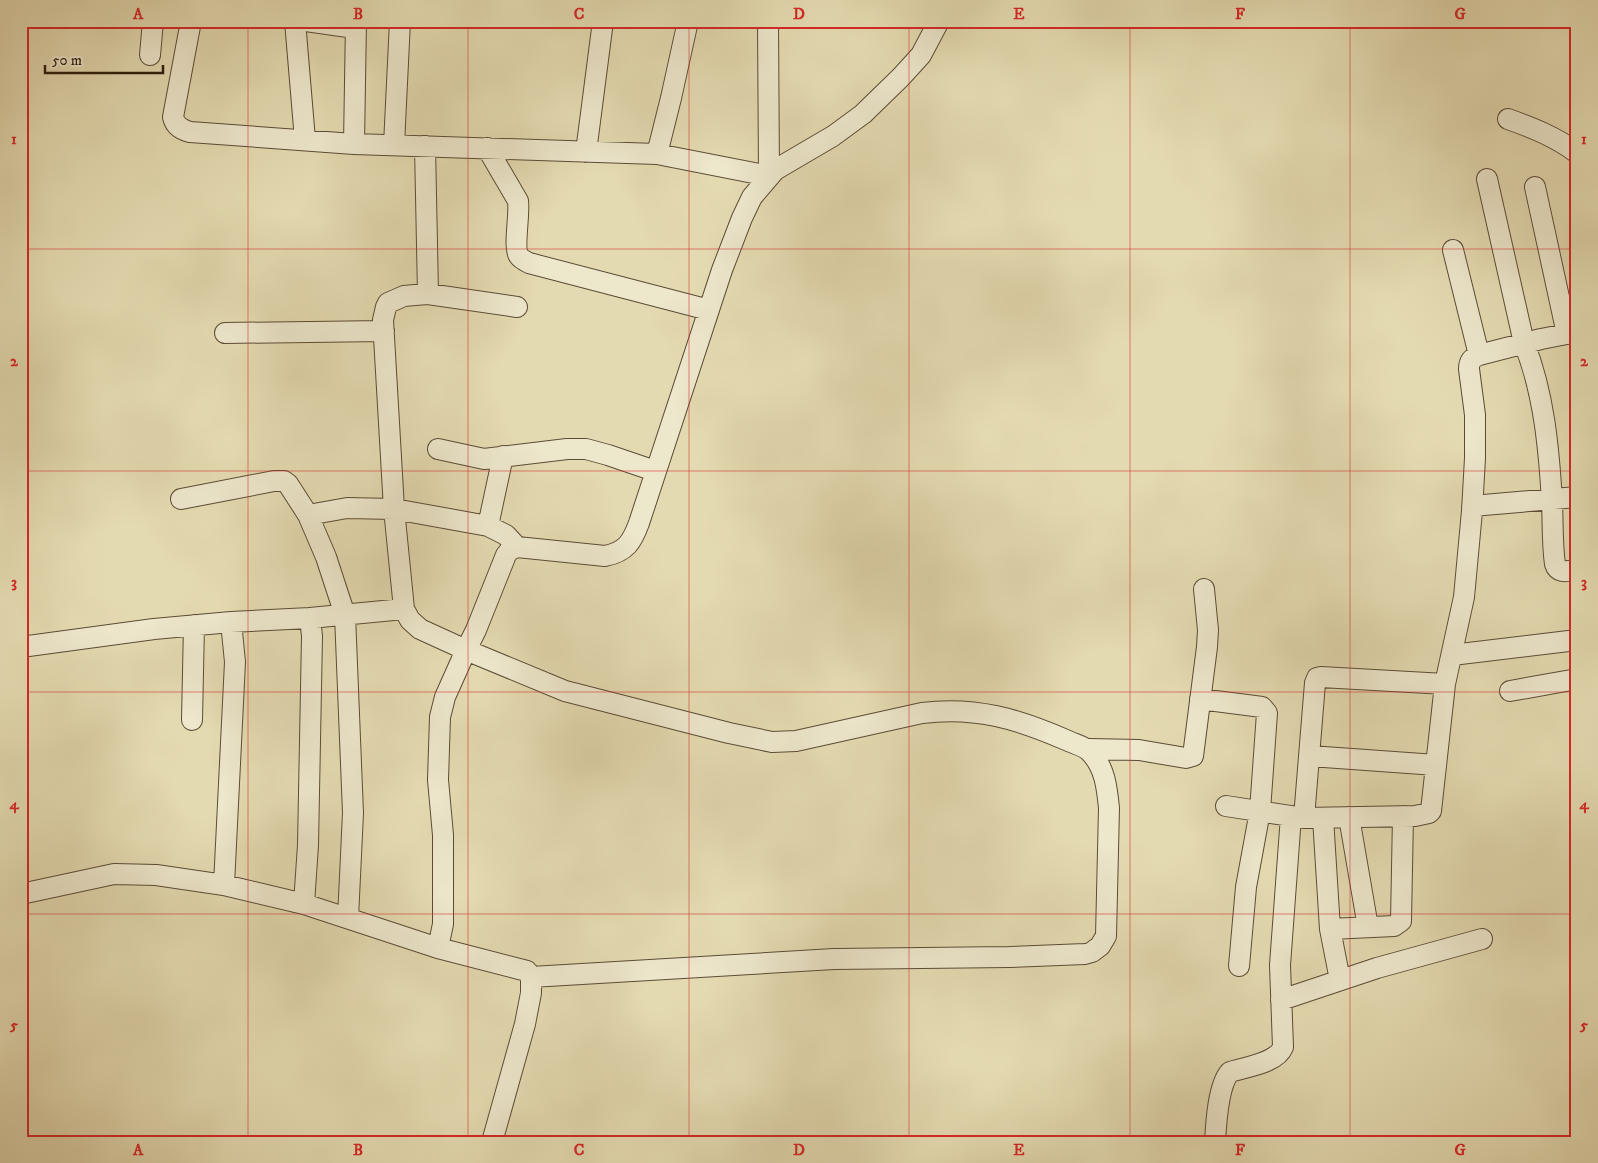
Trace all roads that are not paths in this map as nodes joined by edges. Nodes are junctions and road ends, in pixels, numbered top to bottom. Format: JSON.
{"nodes":[{"id":1,"x":152,"y":21,"type":"edge"},
{"id":2,"x":191,"y":21,"type":"edge"},
{"id":3,"x":295,"y":21,"type":"edge"},
{"id":4,"x":306,"y":21,"type":"edge"},
{"id":5,"x":400,"y":21,"type":"edge"},
{"id":6,"x":604,"y":21,"type":"edge"},
{"id":7,"x":688,"y":21,"type":"edge"},
{"id":8,"x":768,"y":21,"type":"edge"},
{"id":9,"x":939,"y":21,"type":"edge"},
{"id":10,"x":355,"y":25,"type":"edge"},
{"id":11,"x":150,"y":56,"type":"dead end"},
{"id":12,"x":1508,"y":119,"type":"dead end"},
{"id":13,"x":305,"y":140,"type":"junction"},
{"id":14,"x":354,"y":144,"type":"junction"},
{"id":15,"x":394,"y":145,"type":"junction"},
{"id":16,"x":426,"y":146,"type":"junction"},
{"id":17,"x":487,"y":148,"type":"junction"},
{"id":18,"x":586,"y":152,"type":"junction"},
{"id":19,"x":1577,"y":153,"type":"edge"},
{"id":20,"x":657,"y":154,"type":"junction"},
{"id":21,"x":769,"y":176,"type":"junction"},
{"id":22,"x":1487,"y":179,"type":"dead end"},
{"id":23,"x":1535,"y":187,"type":"dead end"},
{"id":24,"x":1453,"y":250,"type":"dead end"},
{"id":25,"x":428,"y":294,"type":"junction"},
{"id":26,"x":517,"y":307,"type":"dead end"},
{"id":27,"x":709,"y":310,"type":"junction"},
{"id":28,"x":384,"y":331,"type":"junction"},
{"id":29,"x":225,"y":333,"type":"dead end"},
{"id":30,"x":1572,"y":333,"type":"edge"},
{"id":31,"x":1524,"y":343,"type":"junction"},
{"id":32,"x":1479,"y":355,"type":"junction"},
{"id":33,"x":438,"y":449,"type":"dead end"},
{"id":34,"x":503,"y":456,"type":"junction"},
{"id":35,"x":655,"y":472,"type":"junction"},
{"id":36,"x":1577,"y":498,"type":"edge"},
{"id":37,"x":181,"y":500,"type":"dead end"},
{"id":38,"x":1552,"y":501,"type":"junction"},
{"id":39,"x":1472,"y":506,"type":"junction"},
{"id":40,"x":394,"y":508,"type":"junction"},
{"id":41,"x":308,"y":515,"type":"junction"},
{"id":42,"x":488,"y":526,"type":"junction"},
{"id":43,"x":517,"y":547,"type":"junction"},
{"id":44,"x":1577,"y":570,"type":"edge"},
{"id":45,"x":1204,"y":589,"type":"dead end"},
{"id":46,"x":404,"y":609,"type":"junction"},
{"id":47,"x":345,"y":615,"type":"junction"},
{"id":48,"x":310,"y":618,"type":"junction"},
{"id":49,"x":231,"y":622,"type":"junction"},
{"id":50,"x":194,"y":625,"type":"junction"},
{"id":51,"x":1577,"y":640,"type":"edge"},
{"id":52,"x":21,"y":647,"type":"edge"},
{"id":53,"x":466,"y":650,"type":"junction"},
{"id":54,"x":1452,"y":655,"type":"junction"},
{"id":55,"x":1577,"y":679,"type":"edge"},
{"id":56,"x":1445,"y":684,"type":"junction"},
{"id":57,"x":1510,"y":691,"type":"dead end"},
{"id":58,"x":1200,"y":699,"type":"junction"},
{"id":59,"x":192,"y":720,"type":"dead end"},
{"id":60,"x":1089,"y":749,"type":"junction"},
{"id":61,"x":1310,"y":756,"type":"junction"},
{"id":62,"x":1436,"y":765,"type":"junction"},
{"id":63,"x":1226,"y":806,"type":"dead end"},
{"id":64,"x":1260,"y":811,"type":"junction"},
{"id":65,"x":1403,"y":816,"type":"junction"},
{"id":66,"x":1306,"y":817,"type":"junction"},
{"id":67,"x":1349,"y":818,"type":"junction"},
{"id":68,"x":224,"y":885,"type":"junction"},
{"id":69,"x":21,"y":894,"type":"edge"},
{"id":70,"x":304,"y":904,"type":"junction"},
{"id":71,"x":348,"y":918,"type":"junction"},
{"id":72,"x":1368,"y":927,"type":"junction"},
{"id":73,"x":1330,"y":930,"type":"junction"},
{"id":74,"x":1482,"y":940,"type":"dead end"},
{"id":75,"x":438,"y":948,"type":"junction"},
{"id":76,"x":1239,"y":966,"type":"dead end"},
{"id":77,"x":531,"y":977,"type":"junction"},
{"id":78,"x":1340,"y":980,"type":"junction"},
{"id":79,"x":1281,"y":1000,"type":"junction"},
{"id":80,"x":492,"y":1142,"type":"edge"},
{"id":81,"x":1215,"y":1142,"type":"edge"}],
"edges":[{"from":1,"to":11,"type":"street"},
{"from":2,"to":13,"type":"street"},
{"from":3,"to":13,"type":"street"},
{"from":4,"to":10,"type":"street"},
{"from":5,"to":15,"type":"street"},
{"from":6,"to":18,"type":"street"},
{"from":7,"to":20,"type":"street"},
{"from":8,"to":21,"type":"street"},
{"from":9,"to":21,"type":"street"},
{"from":10,"to":14,"type":"street"},
{"from":12,"to":19,"type":"street"},
{"from":13,"to":14,"type":"street"},
{"from":14,"to":15,"type":"street"},
{"from":15,"to":16,"type":"street"},
{"from":16,"to":17,"type":"street"},
{"from":16,"to":25,"type":"street"},
{"from":17,"to":18,"type":"street"},
{"from":17,"to":27,"type":"street"},
{"from":18,"to":20,"type":"street"},
{"from":20,"to":21,"type":"street"},
{"from":21,"to":27,"type":"street"},
{"from":22,"to":31,"type":"street"},
{"from":23,"to":30,"type":"street"},
{"from":24,"to":32,"type":"street"},
{"from":25,"to":26,"type":"street"},
{"from":25,"to":28,"type":"street"},
{"from":27,"to":35,"type":"street"},
{"from":28,"to":29,"type":"street"},
{"from":28,"to":40,"type":"street"},
{"from":30,"to":31,"type":"street"},
{"from":31,"to":32,"type":"street"},
{"from":31,"to":38,"type":"street"},
{"from":32,"to":39,"type":"street"},
{"from":33,"to":34,"type":"street"},
{"from":34,"to":35,"type":"street"},
{"from":34,"to":42,"type":"street"},
{"from":35,"to":43,"type":"street"},
{"from":36,"to":38,"type":"street"},
{"from":37,"to":41,"type":"street"},
{"from":38,"to":39,"type":"street"},
{"from":38,"to":44,"type":"street"},
{"from":39,"to":54,"type":"street"},
{"from":40,"to":41,"type":"street"},
{"from":40,"to":42,"type":"street"},
{"from":40,"to":46,"type":"street"},
{"from":41,"to":47,"type":"street"},
{"from":42,"to":43,"type":"street"},
{"from":43,"to":53,"type":"street"},
{"from":45,"to":58,"type":"street"},
{"from":46,"to":47,"type":"street"},
{"from":46,"to":53,"type":"street"},
{"from":47,"to":48,"type":"street"},
{"from":47,"to":71,"type":"street"},
{"from":48,"to":49,"type":"street"},
{"from":48,"to":70,"type":"street"},
{"from":49,"to":50,"type":"street"},
{"from":49,"to":68,"type":"street"},
{"from":50,"to":52,"type":"street"},
{"from":50,"to":59,"type":"street"},
{"from":51,"to":54,"type":"street"},
{"from":53,"to":60,"type":"street"},
{"from":53,"to":75,"type":"street"},
{"from":54,"to":56,"type":"street"},
{"from":55,"to":57,"type":"street"},
{"from":56,"to":61,"type":"street"},
{"from":56,"to":62,"type":"street"},
{"from":58,"to":60,"type":"street"},
{"from":58,"to":64,"type":"street"},
{"from":60,"to":77,"type":"street"},
{"from":61,"to":62,"type":"street"},
{"from":61,"to":66,"type":"street"},
{"from":62,"to":65,"type":"street"},
{"from":63,"to":64,"type":"street"},
{"from":64,"to":66,"type":"street"},
{"from":64,"to":76,"type":"street"},
{"from":65,"to":67,"type":"street"},
{"from":65,"to":72,"type":"street"},
{"from":66,"to":67,"type":"street"},
{"from":66,"to":73,"type":"street"},
{"from":66,"to":79,"type":"street"},
{"from":67,"to":72,"type":"street"},
{"from":68,"to":69,"type":"street"},
{"from":68,"to":70,"type":"street"},
{"from":70,"to":71,"type":"street"},
{"from":71,"to":75,"type":"street"},
{"from":72,"to":73,"type":"street"},
{"from":73,"to":78,"type":"street"},
{"from":74,"to":78,"type":"street"},
{"from":75,"to":77,"type":"street"},
{"from":77,"to":80,"type":"street"},
{"from":78,"to":79,"type":"street"},
{"from":79,"to":81,"type":"street"}]}
